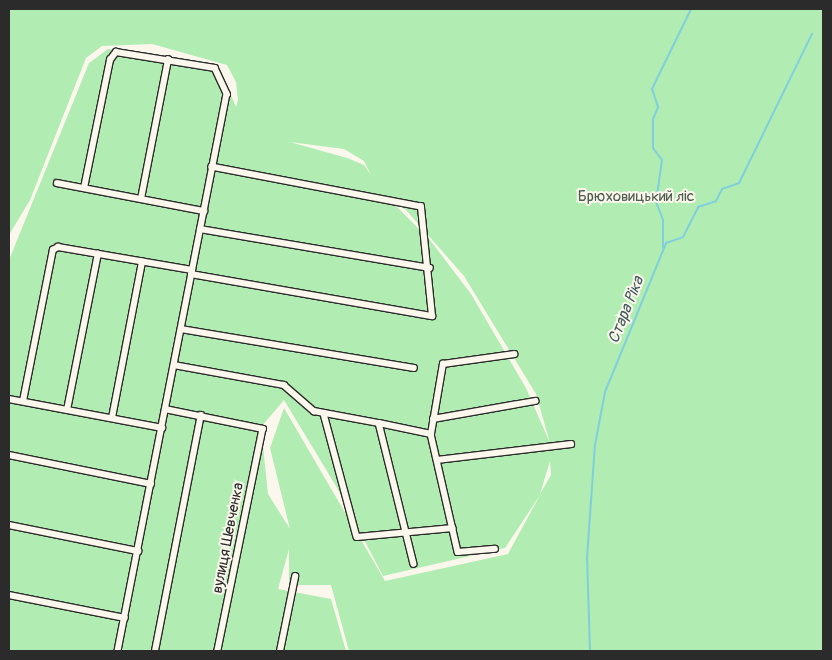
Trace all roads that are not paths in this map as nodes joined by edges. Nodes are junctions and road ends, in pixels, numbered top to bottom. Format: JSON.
{"nodes":[{"id":1,"x":168,"y":60,"type":"junction"},
{"id":2,"x":212,"y":167,"type":"junction"},
{"id":3,"x":57,"y":183,"type":"dead end"},
{"id":4,"x":84,"y":188,"type":"junction"},
{"id":5,"x":141,"y":199,"type":"junction"},
{"id":6,"x":204,"y":211,"type":"junction"},
{"id":7,"x":200,"y":229,"type":"junction"},
{"id":8,"x":98,"y":254,"type":"junction"},
{"id":9,"x":142,"y":262,"type":"junction"},
{"id":10,"x":430,"y":268,"type":"junction"},
{"id":11,"x":192,"y":272,"type":"junction"},
{"id":12,"x":181,"y":329,"type":"junction"},
{"id":13,"x":514,"y":354,"type":"dead end"},
{"id":14,"x":174,"y":365,"type":"junction"},
{"id":15,"x":414,"y":368,"type":"dead end"},
{"id":16,"x":9,"y":399,"type":"edge"},
{"id":17,"x":23,"y":401,"type":"junction"},
{"id":18,"x":535,"y":401,"type":"dead end"},
{"id":19,"x":67,"y":410,"type":"junction"},
{"id":20,"x":165,"y":410,"type":"junction"},
{"id":21,"x":324,"y":414,"type":"junction"},
{"id":22,"x":202,"y":415,"type":"junction"},
{"id":23,"x":112,"y":418,"type":"junction"},
{"id":24,"x":433,"y":419,"type":"junction"},
{"id":25,"x":378,"y":423,"type":"junction"},
{"id":26,"x":162,"y":428,"type":"junction"},
{"id":27,"x":431,"y":434,"type":"junction"},
{"id":28,"x":571,"y":444,"type":"dead end"},
{"id":29,"x":9,"y":455,"type":"edge"},
{"id":30,"x":437,"y":460,"type":"junction"},
{"id":31,"x":151,"y":484,"type":"junction"},
{"id":32,"x":9,"y":525,"type":"edge"},
{"id":33,"x":453,"y":528,"type":"junction"},
{"id":34,"x":406,"y":535,"type":"junction"},
{"id":35,"x":495,"y":549,"type":"dead end"},
{"id":36,"x":138,"y":551,"type":"junction"},
{"id":37,"x":414,"y":564,"type":"dead end"},
{"id":38,"x":295,"y":577,"type":"dead end"},
{"id":39,"x":9,"y":595,"type":"edge"},
{"id":40,"x":124,"y":618,"type":"junction"},
{"id":41,"x":118,"y":651,"type":"edge"},
{"id":42,"x":155,"y":651,"type":"edge"},
{"id":43,"x":218,"y":651,"type":"edge"},
{"id":44,"x":280,"y":651,"type":"edge"}],
"edges":[{"from":1,"to":2,"type":"street"},
{"from":1,"to":4,"type":"street"},
{"from":1,"to":5,"type":"street"},
{"from":2,"to":6,"type":"street"},
{"from":2,"to":10,"type":"street"},
{"from":3,"to":4,"type":"street"},
{"from":4,"to":5,"type":"street"},
{"from":5,"to":6,"type":"street"},
{"from":6,"to":7,"type":"street"},
{"from":7,"to":10,"type":"street"},
{"from":7,"to":11,"type":"street"},
{"from":8,"to":9,"type":"street"},
{"from":8,"to":17,"type":"street"},
{"from":8,"to":19,"type":"street"},
{"from":9,"to":11,"type":"street"},
{"from":9,"to":23,"type":"street"},
{"from":10,"to":11,"type":"street"},
{"from":11,"to":12,"type":"street"},
{"from":12,"to":14,"type":"street"},
{"from":12,"to":15,"type":"street"},
{"from":13,"to":24,"type":"street"},
{"from":14,"to":20,"type":"street"},
{"from":14,"to":21,"type":"street"},
{"from":16,"to":17,"type":"street"},
{"from":17,"to":19,"type":"street"},
{"from":18,"to":24,"type":"street"},
{"from":19,"to":23,"type":"street"},
{"from":20,"to":22,"type":"street"},
{"from":20,"to":26,"type":"street"},
{"from":21,"to":25,"type":"street"},
{"from":21,"to":34,"type":"street"},
{"from":22,"to":42,"type":"street"},
{"from":22,"to":43,"type":"street","name":"вулиця Шевченка"},
{"from":23,"to":26,"type":"street"},
{"from":24,"to":27,"type":"street"},
{"from":25,"to":27,"type":"street"},
{"from":25,"to":34,"type":"street"},
{"from":26,"to":31,"type":"street"},
{"from":27,"to":30,"type":"street"},
{"from":28,"to":30,"type":"street"},
{"from":29,"to":31,"type":"street"},
{"from":30,"to":33,"type":"street"},
{"from":31,"to":36,"type":"street"},
{"from":32,"to":36,"type":"street"},
{"from":33,"to":34,"type":"street"},
{"from":33,"to":35,"type":"street"},
{"from":34,"to":37,"type":"street"},
{"from":36,"to":40,"type":"street"},
{"from":38,"to":44,"type":"street"},
{"from":39,"to":40,"type":"street"},
{"from":40,"to":41,"type":"street"}]}
